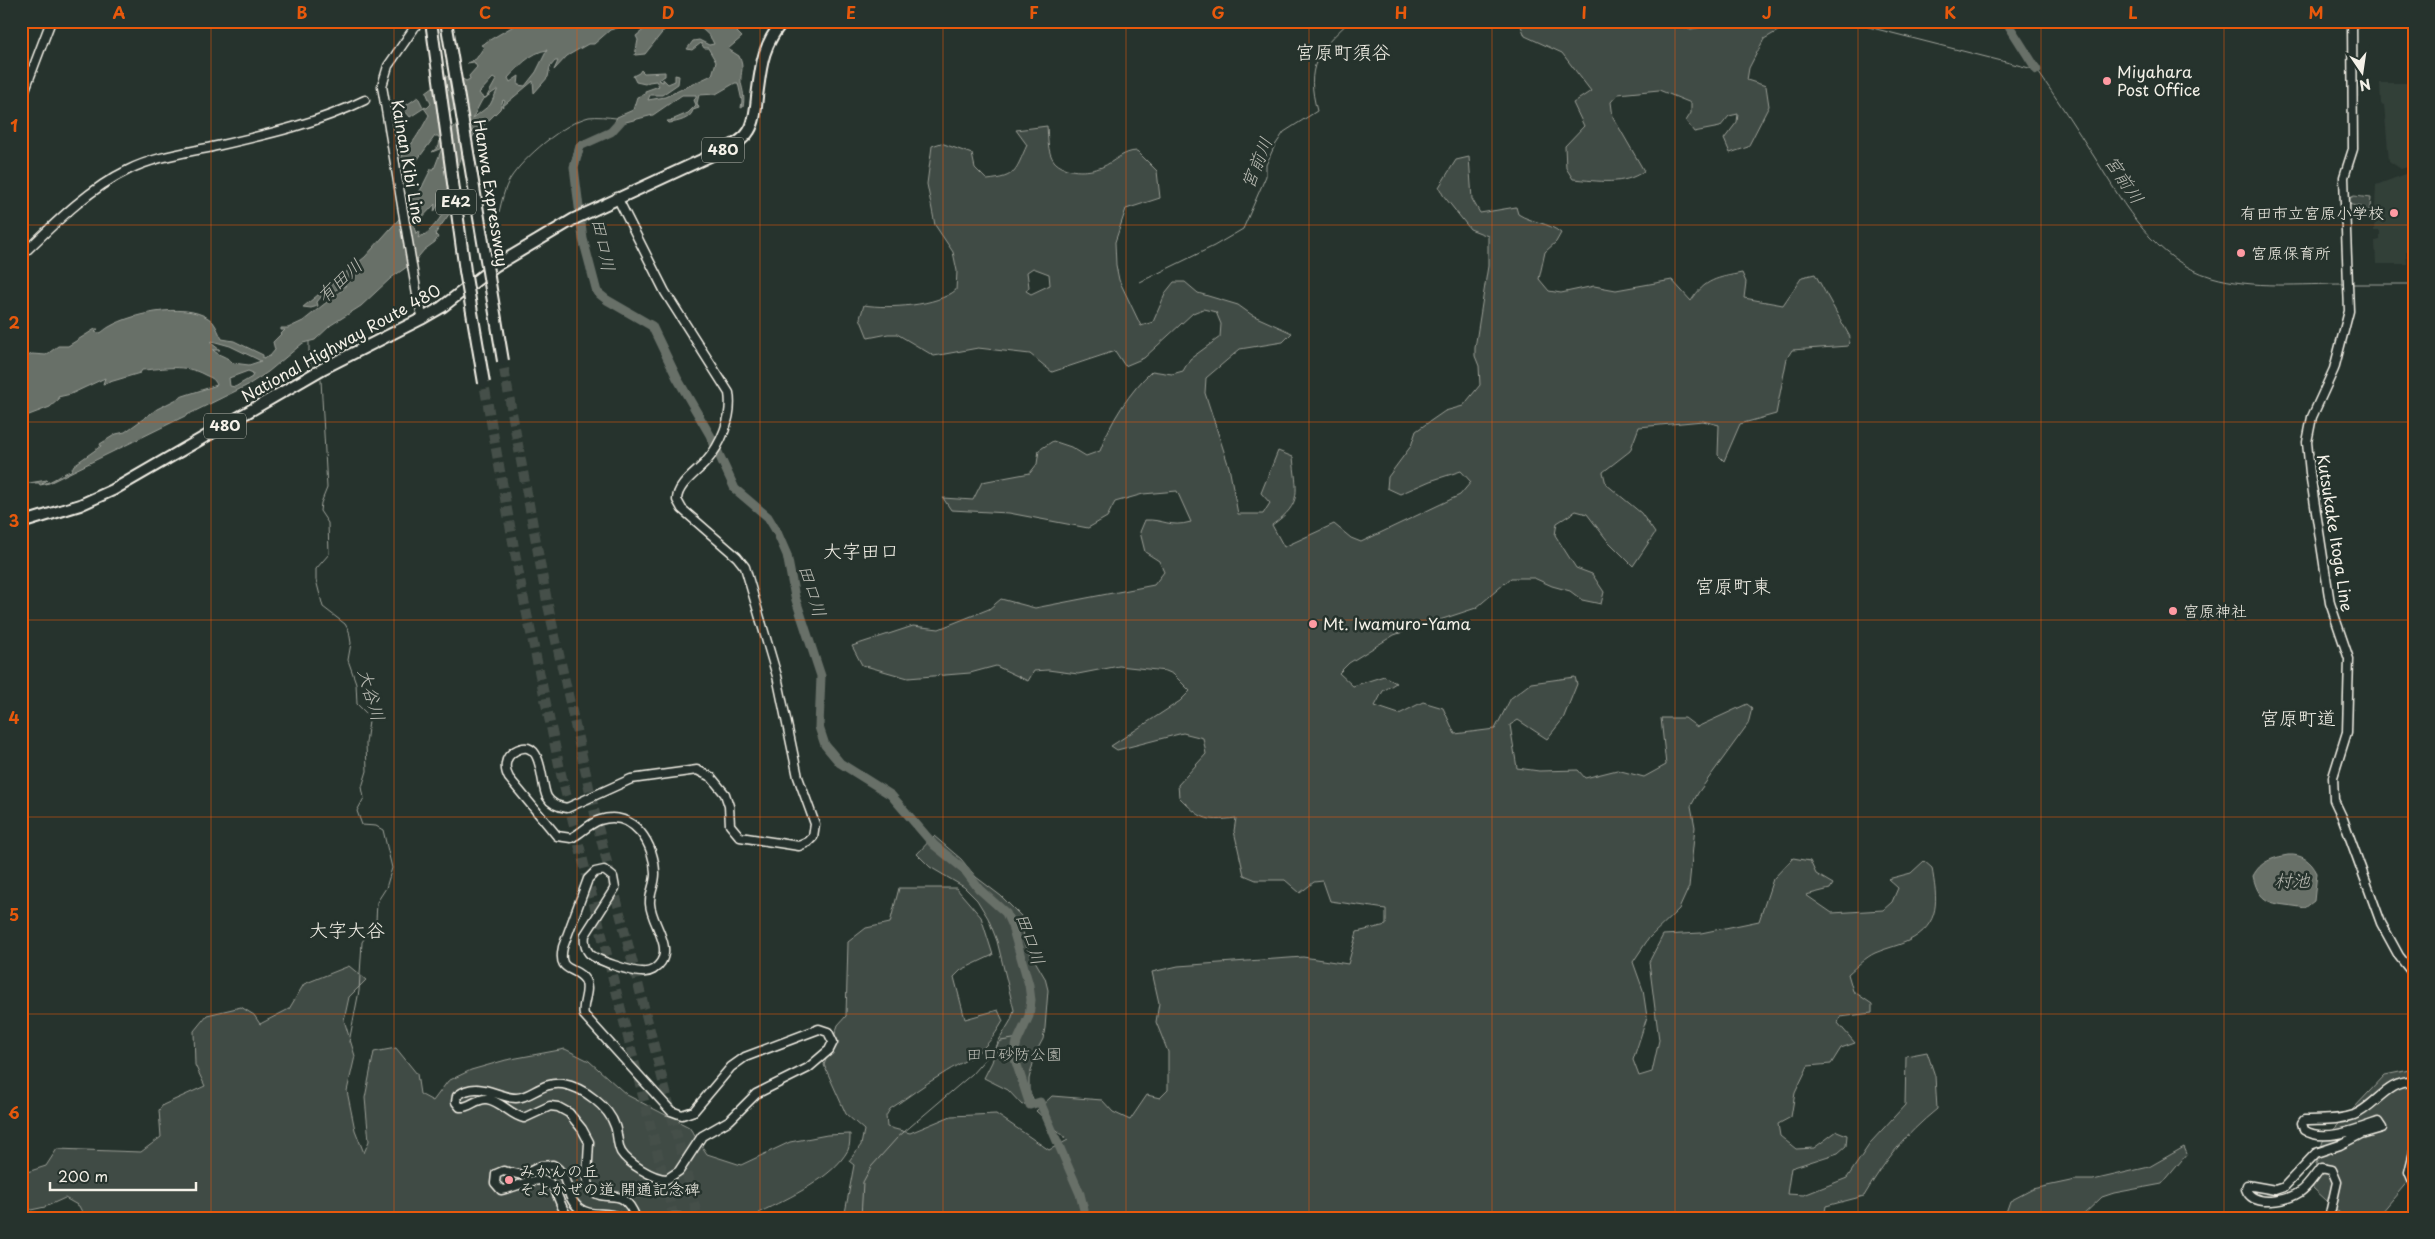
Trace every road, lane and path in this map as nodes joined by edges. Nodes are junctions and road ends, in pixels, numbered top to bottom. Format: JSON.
{"nodes":[{"id":1,"x":51,"y":21,"type":"edge"},
{"id":2,"x":419,"y":21,"type":"edge"},
{"id":3,"x":431,"y":21,"type":"edge"},
{"id":4,"x":446,"y":21,"type":"edge"},
{"id":5,"x":783,"y":21,"type":"edge"},
{"id":6,"x":2352,"y":21,"type":"edge"},
{"id":7,"x":21,"y":100,"type":"edge"},
{"id":8,"x":365,"y":100,"type":"dead end"},
{"id":9,"x":617,"y":197,"type":"junction"},
{"id":10,"x":21,"y":256,"type":"edge"},
{"id":11,"x":424,"y":318,"type":"junction"},
{"id":12,"x":503,"y":365,"type":"tunnel mouth"},
{"id":13,"x":484,"y":386,"type":"tunnel mouth"},
{"id":14,"x":21,"y":523,"type":"edge"},
{"id":15,"x":2414,"y":975,"type":"edge"},
{"id":16,"x":2414,"y":1082,"type":"edge"},
{"id":17,"x":2414,"y":1152,"type":"edge"},
{"id":18,"x":2414,"y":1184,"type":"edge"},
{"id":19,"x":569,"y":1218,"type":"edge"},
{"id":20,"x":620,"y":1218,"type":"edge"},
{"id":21,"x":636,"y":1218,"type":"edge"},
{"id":22,"x":672,"y":1218,"type":"edge"},
{"id":23,"x":680,"y":1218,"type":"edge"},
{"id":24,"x":2329,"y":1218,"type":"edge"}],
"edges":[{"from":1,"to":7,"type":"street"},
{"from":2,"to":11,"type":"street","name":"Kainan Kibi Line"},
{"from":3,"to":13,"type":"highway","number":"E42","bridge":true},
{"from":4,"to":12,"type":"highway","name":"Hanwa Expressway","number":"E42","bridge":true},
{"from":5,"to":9,"type":"highway","name":"National Highway Route 480","number":"480"},
{"from":6,"to":15,"type":"street","name":"Kutsukake Itoga Line"},
{"from":8,"to":10,"type":"street"},
{"from":9,"to":11,"type":"highway","name":"National Highway Route 480","number":"480"},
{"from":9,"to":21,"type":"street"},
{"from":11,"to":14,"type":"highway","name":"National Highway Route 480","number":"480"},
{"from":16,"to":24,"type":"street"},
{"from":17,"to":18,"type":"street"},
{"from":19,"to":20,"type":"street"},
{"from":22,"to":23,"type":"street"}]}
